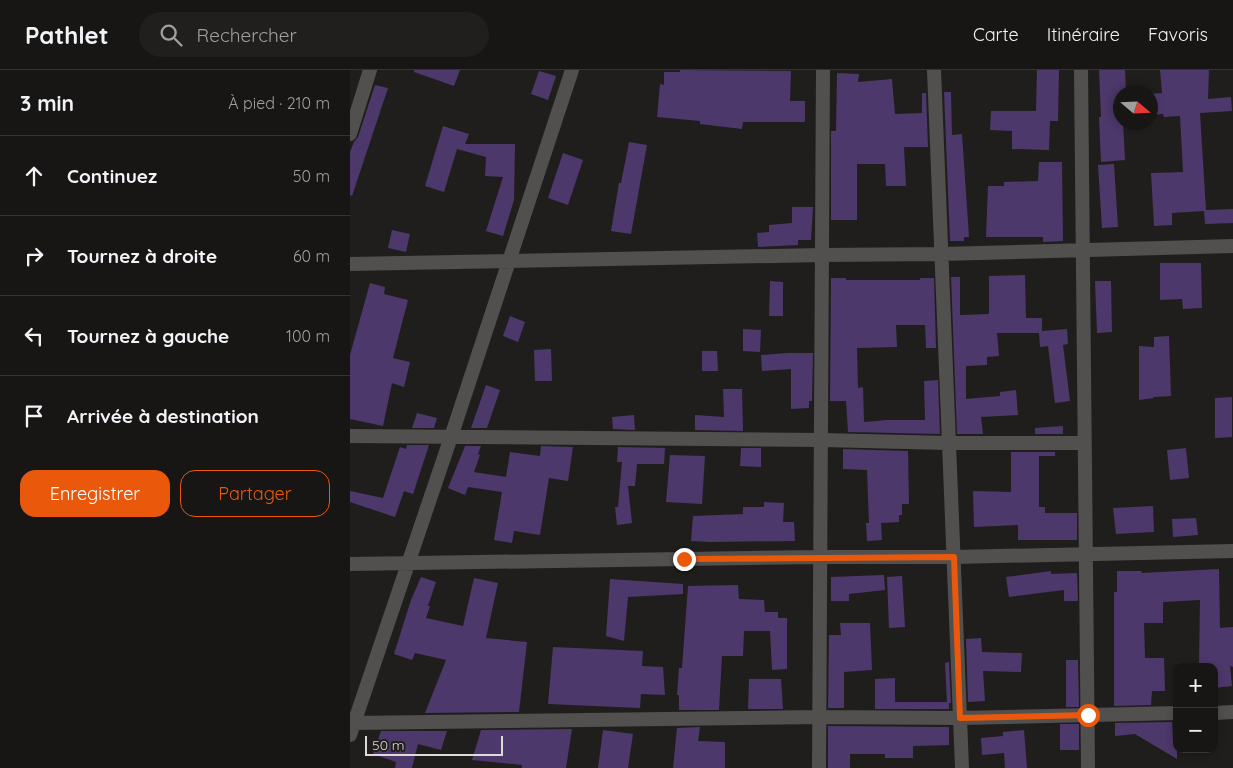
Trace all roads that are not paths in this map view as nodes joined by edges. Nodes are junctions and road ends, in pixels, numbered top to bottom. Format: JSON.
{"nodes":[{"id":1,"x":370,"y":70,"type":"edge"},
{"id":2,"x":572,"y":70,"type":"edge"},
{"id":3,"x":823,"y":70,"type":"edge"},
{"id":4,"x":934,"y":70,"type":"edge"},
{"id":5,"x":1081,"y":70,"type":"edge"},
{"id":6,"x":350,"y":134,"type":"edge"},
{"id":7,"x":1233,"y":246,"type":"edge"},
{"id":8,"x":1083,"y":250,"type":"junction"},
{"id":9,"x":941,"y":254,"type":"junction"},
{"id":10,"x":822,"y":255,"type":"junction"},
{"id":11,"x":508,"y":261,"type":"junction"},
{"id":12,"x":350,"y":264,"type":"edge"},
{"id":13,"x":350,"y":436,"type":"edge"},
{"id":14,"x":451,"y":437,"type":"junction"},
{"id":15,"x":821,"y":440,"type":"junction"},
{"id":16,"x":1084,"y":443,"type":"junction"},
{"id":17,"x":949,"y":444,"type":"junction"},
{"id":18,"x":1233,"y":551,"type":"edge"},
{"id":19,"x":1086,"y":554,"type":"junction"},
{"id":20,"x":820,"y":557,"type":"junction"},
{"id":21,"x":954,"y":557,"type":"junction"},
{"id":22,"x":409,"y":563,"type":"junction"},
{"id":23,"x":350,"y":564,"type":"edge"},
{"id":24,"x":1233,"y":712,"type":"edge"},
{"id":25,"x":1173,"y":713,"type":"edge"},
{"id":26,"x":1218,"y":713,"type":"edge"},
{"id":27,"x":1088,"y":715,"type":"junction"},
{"id":28,"x":819,"y":717,"type":"junction"},
{"id":29,"x":960,"y":718,"type":"junction"},
{"id":30,"x":351,"y":727,"type":"edge"},
{"id":31,"x":819,"y":768,"type":"edge"},
{"id":32,"x":962,"y":768,"type":"edge"},
{"id":33,"x":1088,"y":768,"type":"edge"}],
"edges":[{"from":1,"to":6,"type":"street"},
{"from":2,"to":11,"type":"street"},
{"from":3,"to":10,"type":"street"},
{"from":4,"to":9,"type":"street"},
{"from":5,"to":8,"type":"street"},
{"from":7,"to":8,"type":"street"},
{"from":8,"to":9,"type":"street"},
{"from":8,"to":16,"type":"street"},
{"from":9,"to":10,"type":"street"},
{"from":9,"to":17,"type":"street"},
{"from":10,"to":11,"type":"street"},
{"from":10,"to":15,"type":"street"},
{"from":11,"to":12,"type":"street"},
{"from":11,"to":14,"type":"street"},
{"from":13,"to":14,"type":"street"},
{"from":14,"to":15,"type":"street"},
{"from":14,"to":22,"type":"street"},
{"from":15,"to":17,"type":"street"},
{"from":15,"to":20,"type":"street"},
{"from":16,"to":17,"type":"street"},
{"from":16,"to":19,"type":"street"},
{"from":17,"to":21,"type":"street"},
{"from":18,"to":19,"type":"street"},
{"from":19,"to":21,"type":"street"},
{"from":19,"to":27,"type":"street"},
{"from":20,"to":21,"type":"street"},
{"from":20,"to":22,"type":"street"},
{"from":20,"to":28,"type":"street"},
{"from":21,"to":29,"type":"street"},
{"from":22,"to":23,"type":"street"},
{"from":22,"to":30,"type":"street"},
{"from":24,"to":26,"type":"street"},
{"from":25,"to":27,"type":"street"},
{"from":27,"to":29,"type":"street"},
{"from":27,"to":33,"type":"street"},
{"from":28,"to":29,"type":"street"},
{"from":28,"to":30,"type":"street"},
{"from":28,"to":31,"type":"street"},
{"from":29,"to":32,"type":"street"}]}
